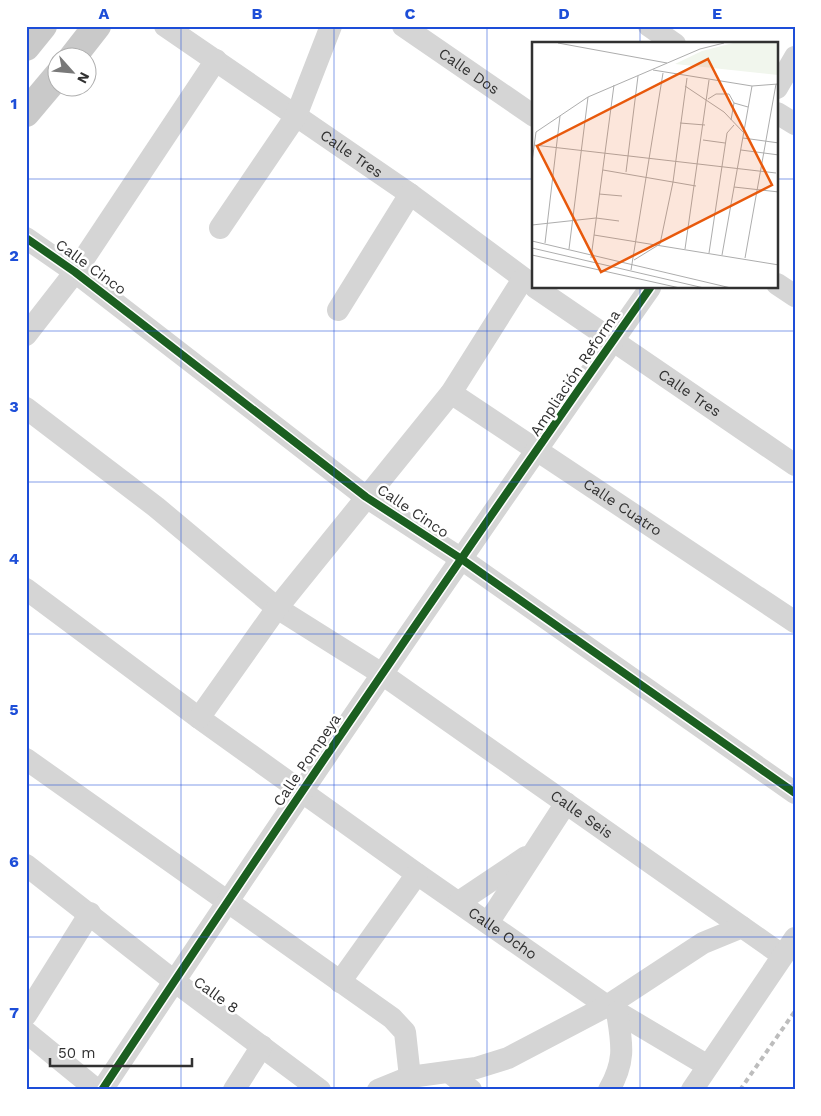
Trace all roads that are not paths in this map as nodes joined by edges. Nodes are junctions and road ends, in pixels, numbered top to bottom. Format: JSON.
{"nodes":[{"id":1,"x":43,"y":26,"type":"edge"},
{"id":2,"x":97,"y":26,"type":"edge"},
{"id":3,"x":165,"y":26,"type":"edge"},
{"id":4,"x":331,"y":26,"type":"edge"},
{"id":5,"x":403,"y":26,"type":"edge"},
{"id":6,"x":649,"y":26,"type":"edge"},
{"id":7,"x":672,"y":42,"type":"edge"},
{"id":8,"x":26,"y":47,"type":"edge"},
{"id":9,"x":80,"y":48,"type":"edge"},
{"id":10,"x":795,"y":57,"type":"edge"},
{"id":11,"x":216,"y":60,"type":"junction"},
{"id":12,"x":778,"y":86,"type":"edge"},
{"id":13,"x":48,"y":87,"type":"edge"},
{"id":14,"x":26,"y":113,"type":"edge"},
{"id":15,"x":778,"y":114,"type":"edge"},
{"id":16,"x":532,"y":115,"type":"edge"},
{"id":17,"x":296,"y":116,"type":"junction"},
{"id":18,"x":795,"y":124,"type":"edge"},
{"id":19,"x":410,"y":194,"type":"junction"},
{"id":20,"x":220,"y":228,"type":"dead end"},
{"id":21,"x":26,"y":238,"type":"edge"},
{"id":22,"x":75,"y":272,"type":"junction"},
{"id":23,"x":531,"y":284,"type":"edge"},
{"id":24,"x":778,"y":285,"type":"edge"},
{"id":25,"x":538,"y":289,"type":"edge"},
{"id":26,"x":649,"y":289,"type":"edge"},
{"id":27,"x":795,"y":296,"type":"edge"},
{"id":28,"x":338,"y":310,"type":"dead end"},
{"id":29,"x":26,"y":335,"type":"edge"},
{"id":30,"x":614,"y":340,"type":"junction"},
{"id":31,"x":451,"y":393,"type":"junction"},
{"id":32,"x":26,"y":408,"type":"edge"},
{"id":33,"x":539,"y":449,"type":"junction"},
{"id":34,"x":795,"y":465,"type":"edge"},
{"id":35,"x":366,"y":497,"type":"junction"},
{"id":36,"x":460,"y":558,"type":"junction"},
{"id":37,"x":26,"y":589,"type":"edge"},
{"id":38,"x":277,"y":608,"type":"junction"},
{"id":39,"x":795,"y":622,"type":"edge"},
{"id":40,"x":382,"y":674,"type":"junction"},
{"id":41,"x":199,"y":718,"type":"junction"},
{"id":42,"x":26,"y":759,"type":"edge"},
{"id":43,"x":302,"y":792,"type":"junction"},
{"id":44,"x":795,"y":793,"type":"edge"},
{"id":45,"x":566,"y":803,"type":"junction"},
{"id":46,"x":535,"y":850,"type":"junction"},
{"id":47,"x":26,"y":864,"type":"edge"},
{"id":48,"x":417,"y":874,"type":"junction"},
{"id":49,"x":459,"y":902,"type":"junction"},
{"id":50,"x":227,"y":903,"type":"junction"},
{"id":51,"x":90,"y":913,"type":"junction"},
{"id":52,"x":488,"y":922,"type":"junction"},
{"id":53,"x":742,"y":927,"type":"junction"},
{"id":54,"x":788,"y":947,"type":"edge"},
{"id":55,"x":174,"y":981,"type":"junction"},
{"id":56,"x":340,"y":982,"type":"junction"},
{"id":57,"x":612,"y":1009,"type":"junction"},
{"id":58,"x":26,"y":1015,"type":"edge"},
{"id":59,"x":26,"y":1032,"type":"edge"},
{"id":60,"x":262,"y":1046,"type":"junction"},
{"id":61,"x":708,"y":1066,"type":"junction"},
{"id":62,"x":449,"y":1072,"type":"junction"},
{"id":63,"x":410,"y":1077,"type":"junction"},
{"id":64,"x":97,"y":1090,"type":"edge"},
{"id":65,"x":102,"y":1090,"type":"edge"},
{"id":66,"x":234,"y":1090,"type":"edge"},
{"id":67,"x":320,"y":1090,"type":"edge"},
{"id":68,"x":378,"y":1090,"type":"edge"},
{"id":69,"x":471,"y":1090,"type":"edge"},
{"id":70,"x":609,"y":1090,"type":"edge"},
{"id":71,"x":692,"y":1090,"type":"edge"}],
"edges":[{"from":1,"to":8,"type":"main road"},
{"from":2,"to":9,"type":"main road"},
{"from":3,"to":11,"type":"street","name":"Calle Tres"},
{"from":4,"to":17,"type":"street"},
{"from":5,"to":16,"type":"street","name":"Calle Dos"},
{"from":6,"to":7,"type":"street"},
{"from":10,"to":12,"type":"street"},
{"from":11,"to":17,"type":"street","name":"Calle Tres"},
{"from":11,"to":22,"type":"street"},
{"from":13,"to":14,"type":"main road"},
{"from":15,"to":18,"type":"street"},
{"from":17,"to":19,"type":"street","name":"Calle Tres"},
{"from":17,"to":20,"type":"street"},
{"from":19,"to":23,"type":"street","name":"Calle Tres"},
{"from":19,"to":28,"type":"street"},
{"from":21,"to":22,"type":"street","name":"Calle Cinco"},
{"from":22,"to":29,"type":"street"},
{"from":22,"to":35,"type":"street","name":"Calle Cinco"},
{"from":23,"to":31,"type":"street"},
{"from":24,"to":27,"type":"street"},
{"from":25,"to":30,"type":"street","name":"Calle Tres"},
{"from":26,"to":30,"type":"street","name":"Ampliación Reforma"},
{"from":30,"to":33,"type":"street","name":"Ampliación Reforma"},
{"from":30,"to":34,"type":"street","name":"Calle Tres"},
{"from":31,"to":33,"type":"street","name":"Calle Cuatro"},
{"from":31,"to":35,"type":"street"},
{"from":32,"to":38,"type":"street","name":"Calle Seis"},
{"from":33,"to":36,"type":"street","name":"Calle Pompeya"},
{"from":33,"to":39,"type":"street","name":"Calle Cuatro"},
{"from":35,"to":36,"type":"street","name":"Calle Cinco"},
{"from":35,"to":38,"type":"street"},
{"from":36,"to":40,"type":"street","name":"Calle Pompeya"},
{"from":36,"to":44,"type":"street","name":"Calle Cinco"},
{"from":37,"to":41,"type":"street","name":"Calle Ocho"},
{"from":38,"to":40,"type":"street","name":"Calle Seis"},
{"from":38,"to":41,"type":"street"},
{"from":40,"to":43,"type":"street","name":"Calle Pompeya"},
{"from":40,"to":45,"type":"street","name":"Calle Seis"},
{"from":41,"to":43,"type":"street","name":"Calle Ocho"},
{"from":42,"to":50,"type":"street"},
{"from":43,"to":48,"type":"street","name":"Calle Ocho"},
{"from":43,"to":50,"type":"street","name":"Calle Pompeya"},
{"from":45,"to":46,"type":"street"},
{"from":45,"to":53,"type":"street","name":"Calle Seis"},
{"from":46,"to":49,"type":"street"},
{"from":46,"to":52,"type":"street"},
{"from":47,"to":51,"type":"street","name":"Calle 8"},
{"from":48,"to":49,"type":"street","name":"Calle Ocho"},
{"from":48,"to":56,"type":"street"},
{"from":49,"to":52,"type":"street","name":"Calle Ocho"},
{"from":50,"to":55,"type":"street","name":"Calle Pompeya"},
{"from":50,"to":56,"type":"street"},
{"from":51,"to":55,"type":"street","name":"Calle 8"},
{"from":51,"to":58,"type":"street"},
{"from":52,"to":57,"type":"street","name":"Calle Ocho"},
{"from":53,"to":54,"type":"street","name":"Calle Seis"},
{"from":53,"to":57,"type":"street"},
{"from":54,"to":61,"type":"street"},
{"from":55,"to":60,"type":"street","name":"Calle 8"},
{"from":55,"to":65,"type":"street","name":"Calle Pompeya"},
{"from":56,"to":63,"type":"street"},
{"from":57,"to":61,"type":"street","name":"Calle Ocho"},
{"from":57,"to":62,"type":"street"},
{"from":57,"to":70,"type":"street"},
{"from":59,"to":64,"type":"street"},
{"from":60,"to":66,"type":"street"},
{"from":60,"to":67,"type":"street","name":"Calle 8"},
{"from":61,"to":71,"type":"street"},
{"from":62,"to":63,"type":"street"},
{"from":62,"to":69,"type":"street"},
{"from":63,"to":68,"type":"street"}]}
